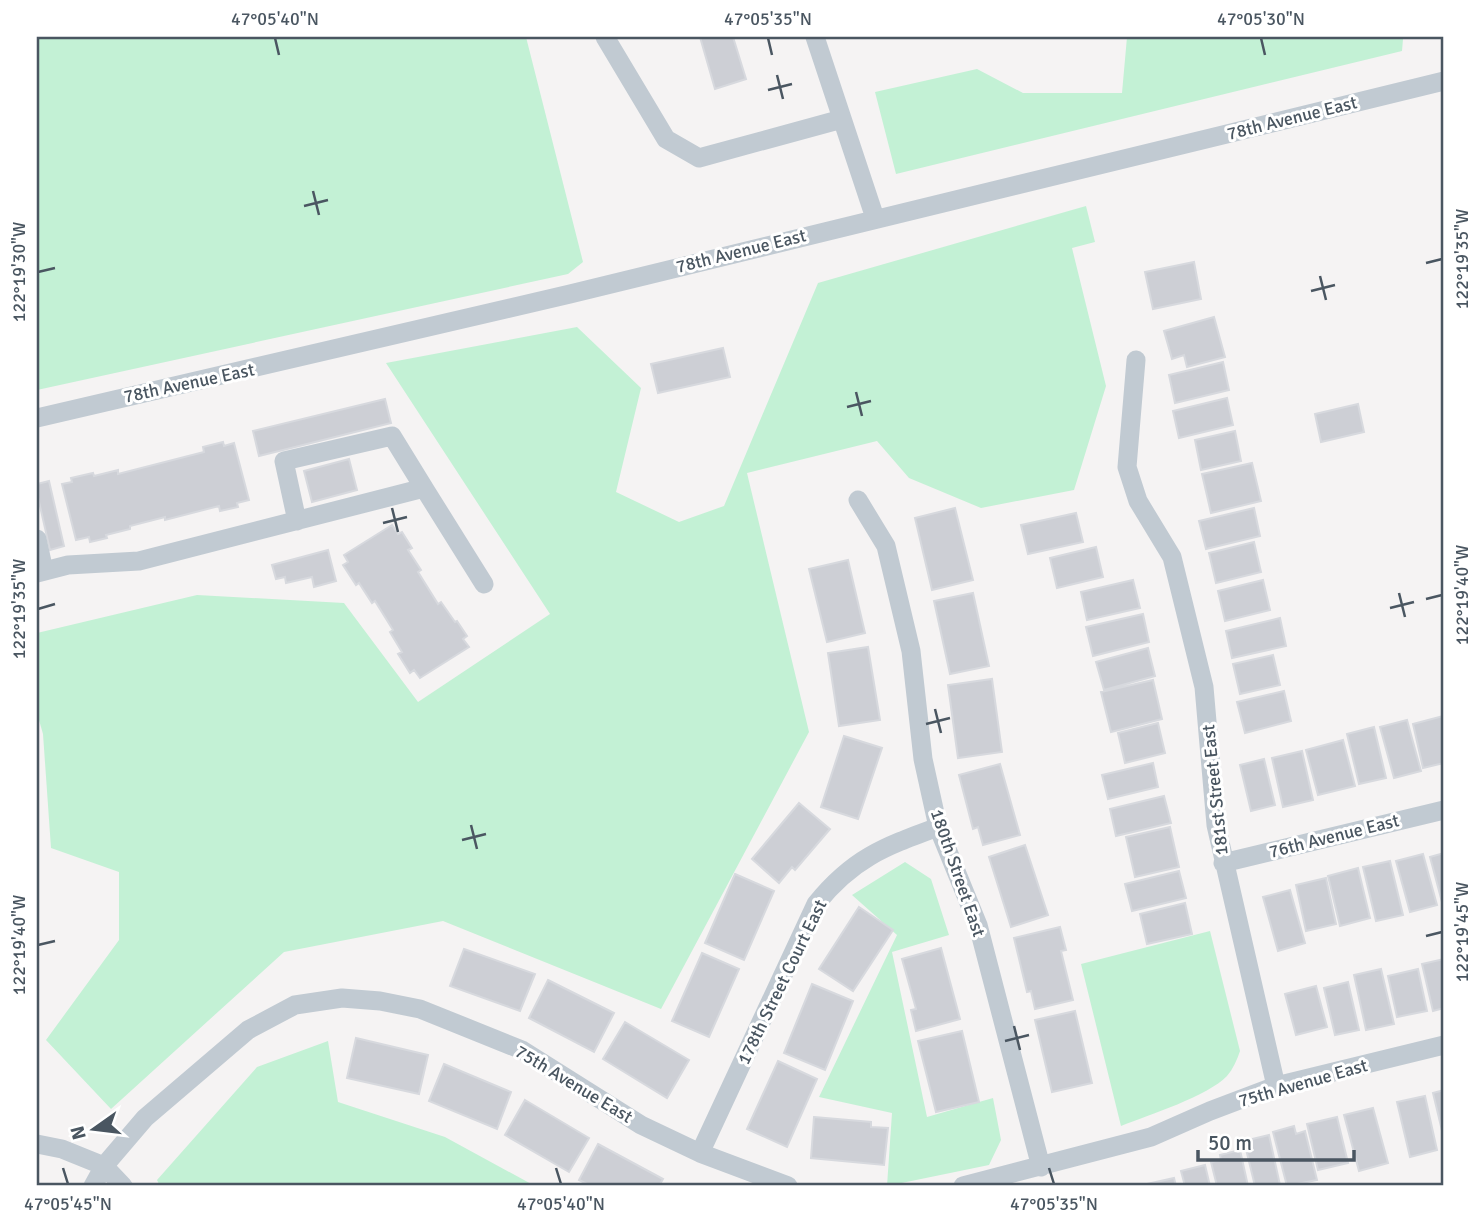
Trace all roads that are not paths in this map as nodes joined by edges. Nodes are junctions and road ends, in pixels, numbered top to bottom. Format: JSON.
{"nodes":[{"id":1,"x":605,"y":37,"type":"edge"},
{"id":2,"x":815,"y":37,"type":"edge"},
{"id":3,"x":1444,"y":81,"type":"edge"},
{"id":4,"x":842,"y":119,"type":"junction"},
{"id":5,"x":875,"y":218,"type":"junction"},
{"id":6,"x":1136,"y":360,"type":"dead end"},
{"id":7,"x":37,"y":418,"type":"edge"},
{"id":8,"x":424,"y":488,"type":"junction"},
{"id":9,"x":858,"y":500,"type":"dead end"},
{"id":10,"x":297,"y":521,"type":"junction"},
{"id":11,"x":37,"y":538,"type":"edge"},
{"id":12,"x":41,"y":572,"type":"edge"},
{"id":13,"x":484,"y":584,"type":"dead end"},
{"id":14,"x":1444,"y":810,"type":"edge"},
{"id":15,"x":938,"y":827,"type":"junction"},
{"id":16,"x":1223,"y":863,"type":"junction"},
{"id":17,"x":1444,"y":1045,"type":"edge"},
{"id":18,"x":1276,"y":1086,"type":"junction"},
{"id":19,"x":37,"y":1144,"type":"edge"},
{"id":20,"x":700,"y":1153,"type":"junction"},
{"id":21,"x":104,"y":1166,"type":"junction"},
{"id":22,"x":1041,"y":1167,"type":"junction"},
{"id":23,"x":93,"y":1186,"type":"edge"},
{"id":24,"x":123,"y":1186,"type":"edge"},
{"id":25,"x":788,"y":1186,"type":"edge"},
{"id":26,"x":963,"y":1186,"type":"edge"}],
"edges":[{"from":1,"to":4,"type":"street"},
{"from":2,"to":4,"type":"street"},
{"from":3,"to":5,"type":"street","name":"78th Avenue East"},
{"from":4,"to":5,"type":"street"},
{"from":5,"to":7,"type":"street","name":"78th Avenue East"},
{"from":6,"to":16,"type":"street","name":"181st Street East"},
{"from":8,"to":10,"type":"street"},
{"from":8,"to":10,"type":"street"},
{"from":8,"to":13,"type":"street"},
{"from":9,"to":15,"type":"street","name":"180th Street East"},
{"from":10,"to":12,"type":"street"},
{"from":11,"to":12,"type":"street"},
{"from":14,"to":16,"type":"street","name":"76th Avenue East"},
{"from":15,"to":20,"type":"street","name":"178th Street Court East"},
{"from":15,"to":22,"type":"street","name":"180th Street East"},
{"from":16,"to":18,"type":"street","name":"181st Street East"},
{"from":17,"to":18,"type":"street","name":"75th Avenue East"},
{"from":18,"to":22,"type":"street","name":"75th Avenue East"},
{"from":19,"to":21,"type":"street"},
{"from":20,"to":21,"type":"street","name":"75th Avenue East"},
{"from":20,"to":25,"type":"street","name":"75th Avenue East"},
{"from":21,"to":23,"type":"street","name":"75th Avenue East"},
{"from":21,"to":24,"type":"street"},
{"from":22,"to":26,"type":"street","name":"75th Avenue East"}]}
